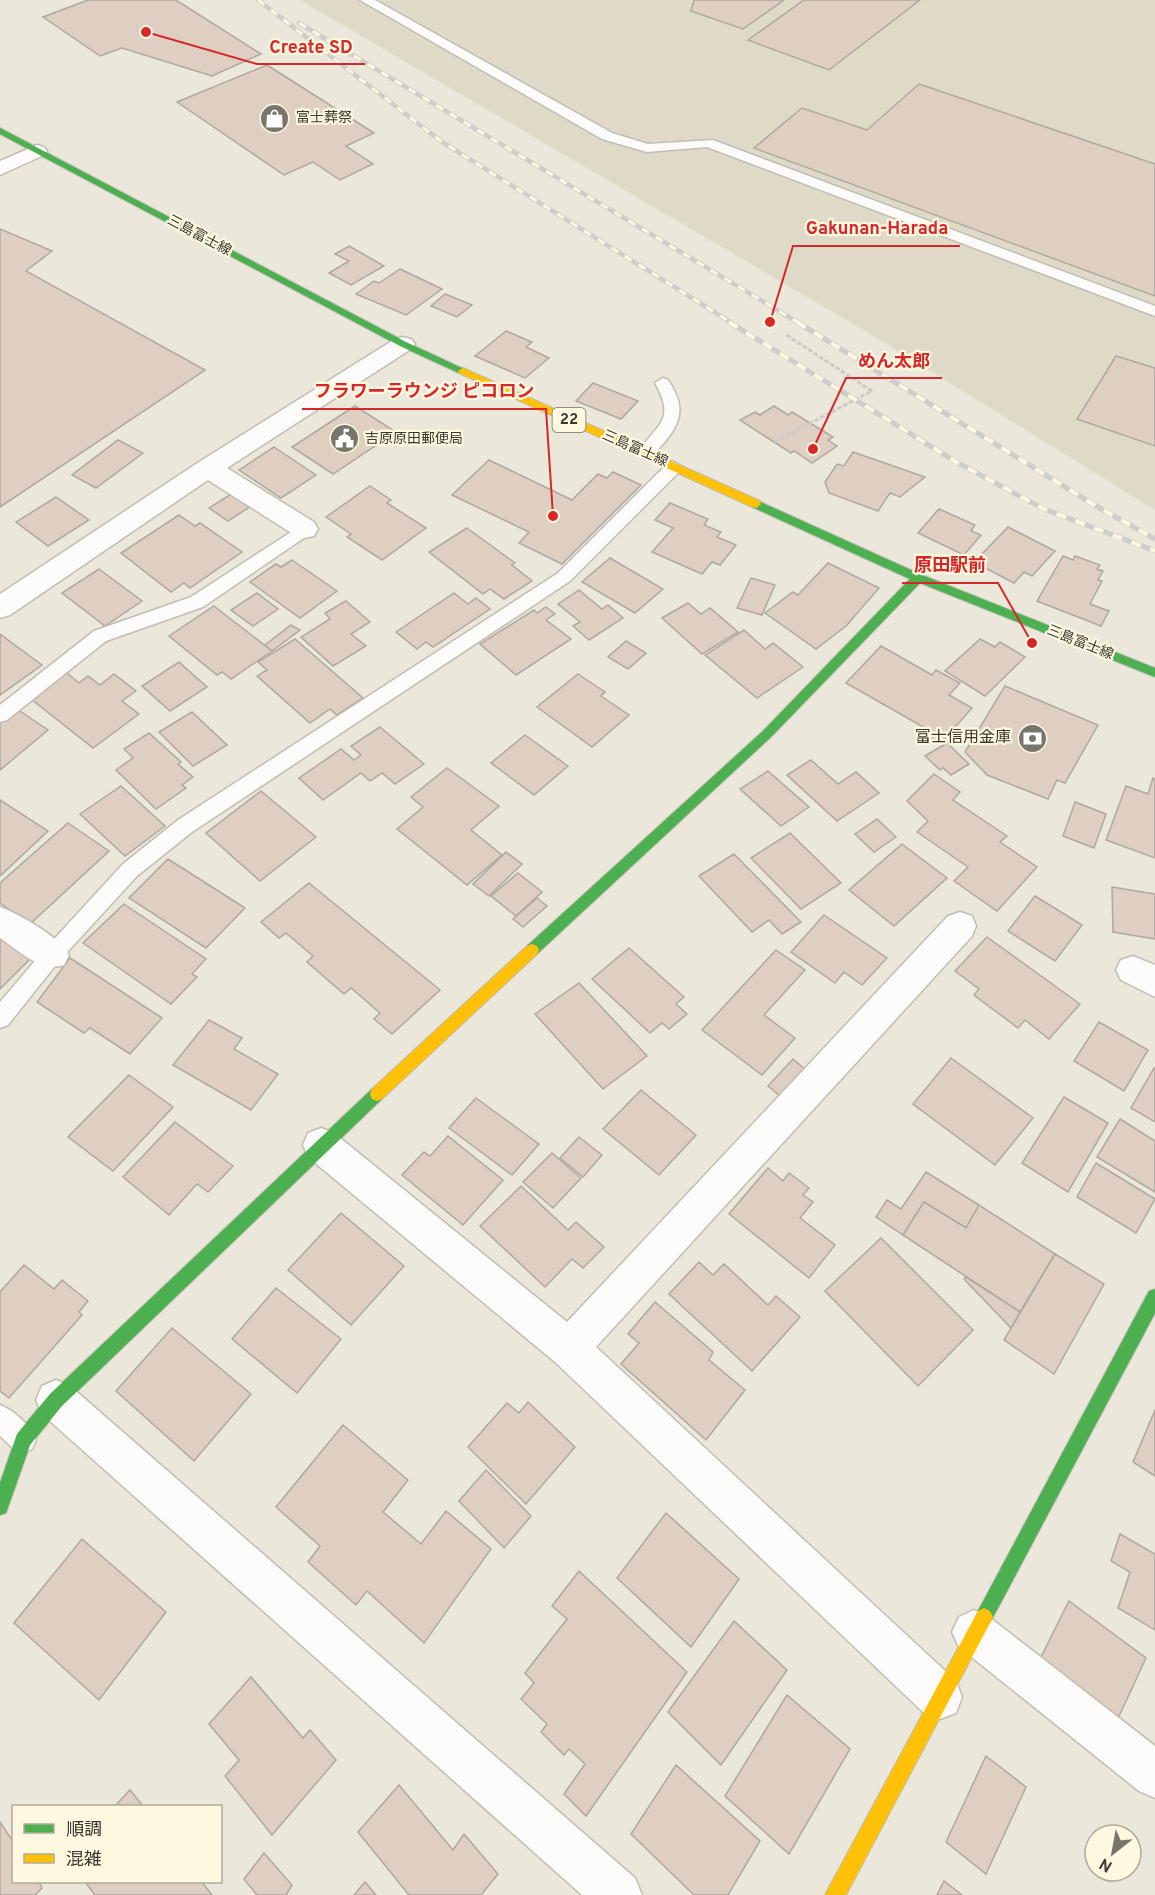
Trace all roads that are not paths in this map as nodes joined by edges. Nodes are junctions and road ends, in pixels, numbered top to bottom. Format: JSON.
{"nodes":[{"id":1,"x":366,"y":0,"type":"edge"},
{"id":2,"x":0,"y":131,"type":"edge"},
{"id":3,"x":37,"y":151,"type":"junction"},
{"id":4,"x":0,"y":169,"type":"edge"},
{"id":5,"x":1155,"y":311,"type":"edge"},
{"id":6,"x":404,"y":344,"type":"junction"},
{"id":7,"x":663,"y":383,"type":"dead end"},
{"id":8,"x":645,"y":454,"type":"junction"},
{"id":9,"x":674,"y":467,"type":"junction"},
{"id":10,"x":208,"y":468,"type":"junction"},
{"id":11,"x":305,"y":529,"type":"joint"},
{"id":12,"x":918,"y":578,"type":"junction"},
{"id":13,"x":0,"y":608,"type":"edge"},
{"id":14,"x":1155,"y":673,"type":"edge"},
{"id":15,"x":0,"y":715,"type":"edge"},
{"id":16,"x":0,"y":921,"type":"edge"},
{"id":17,"x":960,"y":926,"type":"dead end"},
{"id":18,"x":52,"y":955,"type":"junction"},
{"id":19,"x":0,"y":1018,"type":"edge"},
{"id":20,"x":321,"y":1146,"type":"junction"},
{"id":21,"x":1155,"y":1297,"type":"edge"},
{"id":22,"x":569,"y":1348,"type":"junction"},
{"id":23,"x":56,"y":1400,"type":"junction"},
{"id":24,"x":0,"y":1418,"type":"edge"},
{"id":25,"x":23,"y":1440,"type":"junction"},
{"id":26,"x":0,"y":1507,"type":"edge"},
{"id":27,"x":974,"y":1632,"type":"junction"},
{"id":28,"x":940,"y":1697,"type":"junction"},
{"id":29,"x":1155,"y":1775,"type":"edge"},
{"id":30,"x":618,"y":1895,"type":"edge"},
{"id":31,"x":835,"y":1895,"type":"edge"}],
"edges":[{"from":1,"to":5,"type":"lane"},
{"from":2,"to":3,"type":"main road","name":"三島富士線","number":"22"},
{"from":3,"to":4,"type":"street"},
{"from":3,"to":6,"type":"main road","name":"三島富士線","number":"22"},
{"from":6,"to":8,"type":"main road","name":"三島富士線","number":"22"},
{"from":6,"to":10,"type":"street"},
{"from":7,"to":8,"type":"lane"},
{"from":8,"to":9,"type":"main road","name":"三島富士線","number":"22"},
{"from":9,"to":12,"type":"main road","name":"三島富士線","number":"22"},
{"from":9,"to":18,"type":"lane"},
{"from":10,"to":11,"type":"street"},
{"from":10,"to":13,"type":"street"},
{"from":11,"to":15,"type":"lane"},
{"from":12,"to":14,"type":"main road","name":"三島富士線","number":"22"},
{"from":12,"to":20,"type":"main road"},
{"from":16,"to":18,"type":"street"},
{"from":17,"to":22,"type":"street"},
{"from":18,"to":19,"type":"lane"},
{"from":20,"to":22,"type":"street"},
{"from":20,"to":23,"type":"main road"},
{"from":21,"to":27,"type":"main road"},
{"from":22,"to":28,"type":"street"},
{"from":23,"to":25,"type":"main road"},
{"from":23,"to":30,"type":"street"},
{"from":24,"to":25,"type":"lane"},
{"from":25,"to":26,"type":"main road"},
{"from":27,"to":28,"type":"main road"},
{"from":27,"to":29,"type":"street"},
{"from":28,"to":31,"type":"main road"}]}
